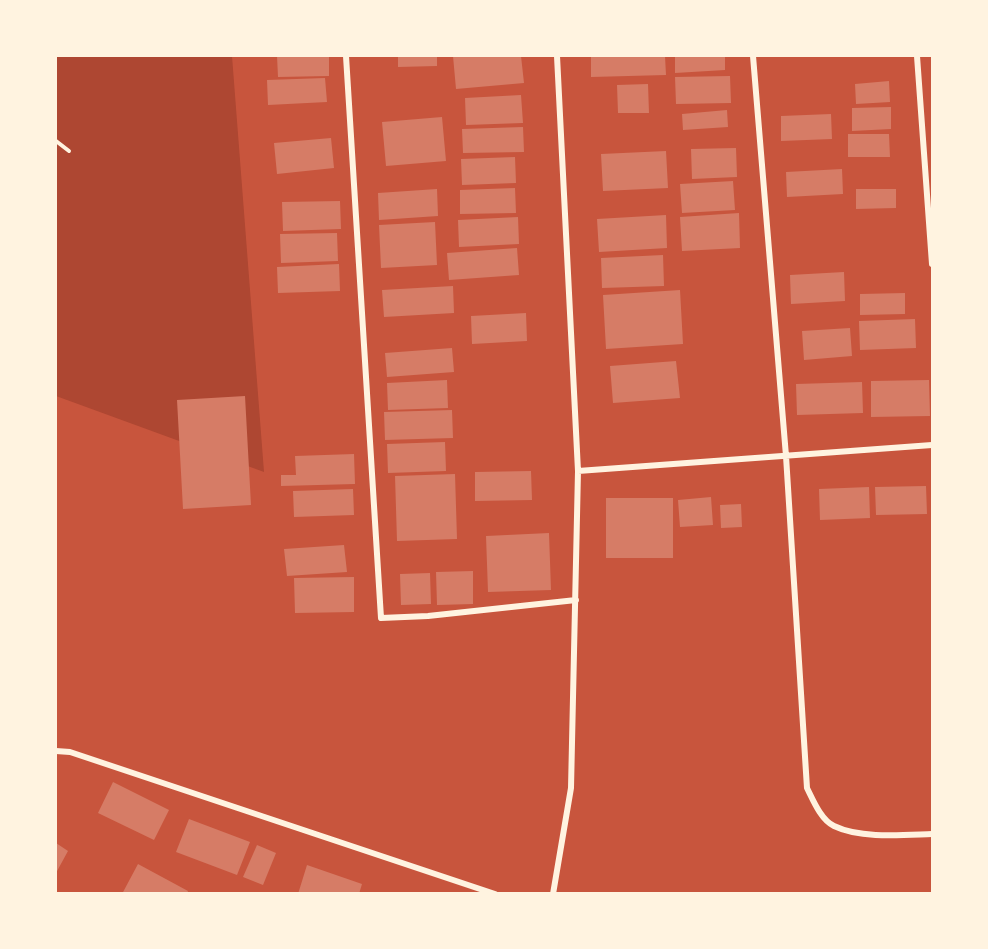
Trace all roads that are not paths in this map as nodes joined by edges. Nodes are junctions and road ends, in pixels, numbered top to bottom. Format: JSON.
{"nodes":[{"id":1,"x":346,"y":56,"type":"edge"},
{"id":2,"x":556,"y":56,"type":"edge"},
{"id":3,"x":753,"y":56,"type":"edge"},
{"id":4,"x":917,"y":56,"type":"edge"},
{"id":5,"x":933,"y":264,"type":"edge"},
{"id":6,"x":933,"y":445,"type":"edge"},
{"id":7,"x":786,"y":456,"type":"junction"},
{"id":8,"x":578,"y":471,"type":"junction"},
{"id":9,"x":576,"y":600,"type":"junction"},
{"id":10,"x":56,"y":751,"type":"edge"},
{"id":11,"x":933,"y":834,"type":"edge"},
{"id":12,"x":495,"y":894,"type":"edge"},
{"id":13,"x":553,"y":894,"type":"edge"}],
"edges":[{"from":1,"to":9,"type":"street"},
{"from":2,"to":8,"type":"street"},
{"from":3,"to":7,"type":"street"},
{"from":4,"to":5,"type":"street"},
{"from":6,"to":7,"type":"street"},
{"from":7,"to":8,"type":"street"},
{"from":7,"to":11,"type":"street"},
{"from":8,"to":9,"type":"street"},
{"from":9,"to":13,"type":"street"},
{"from":10,"to":12,"type":"street"}]}
